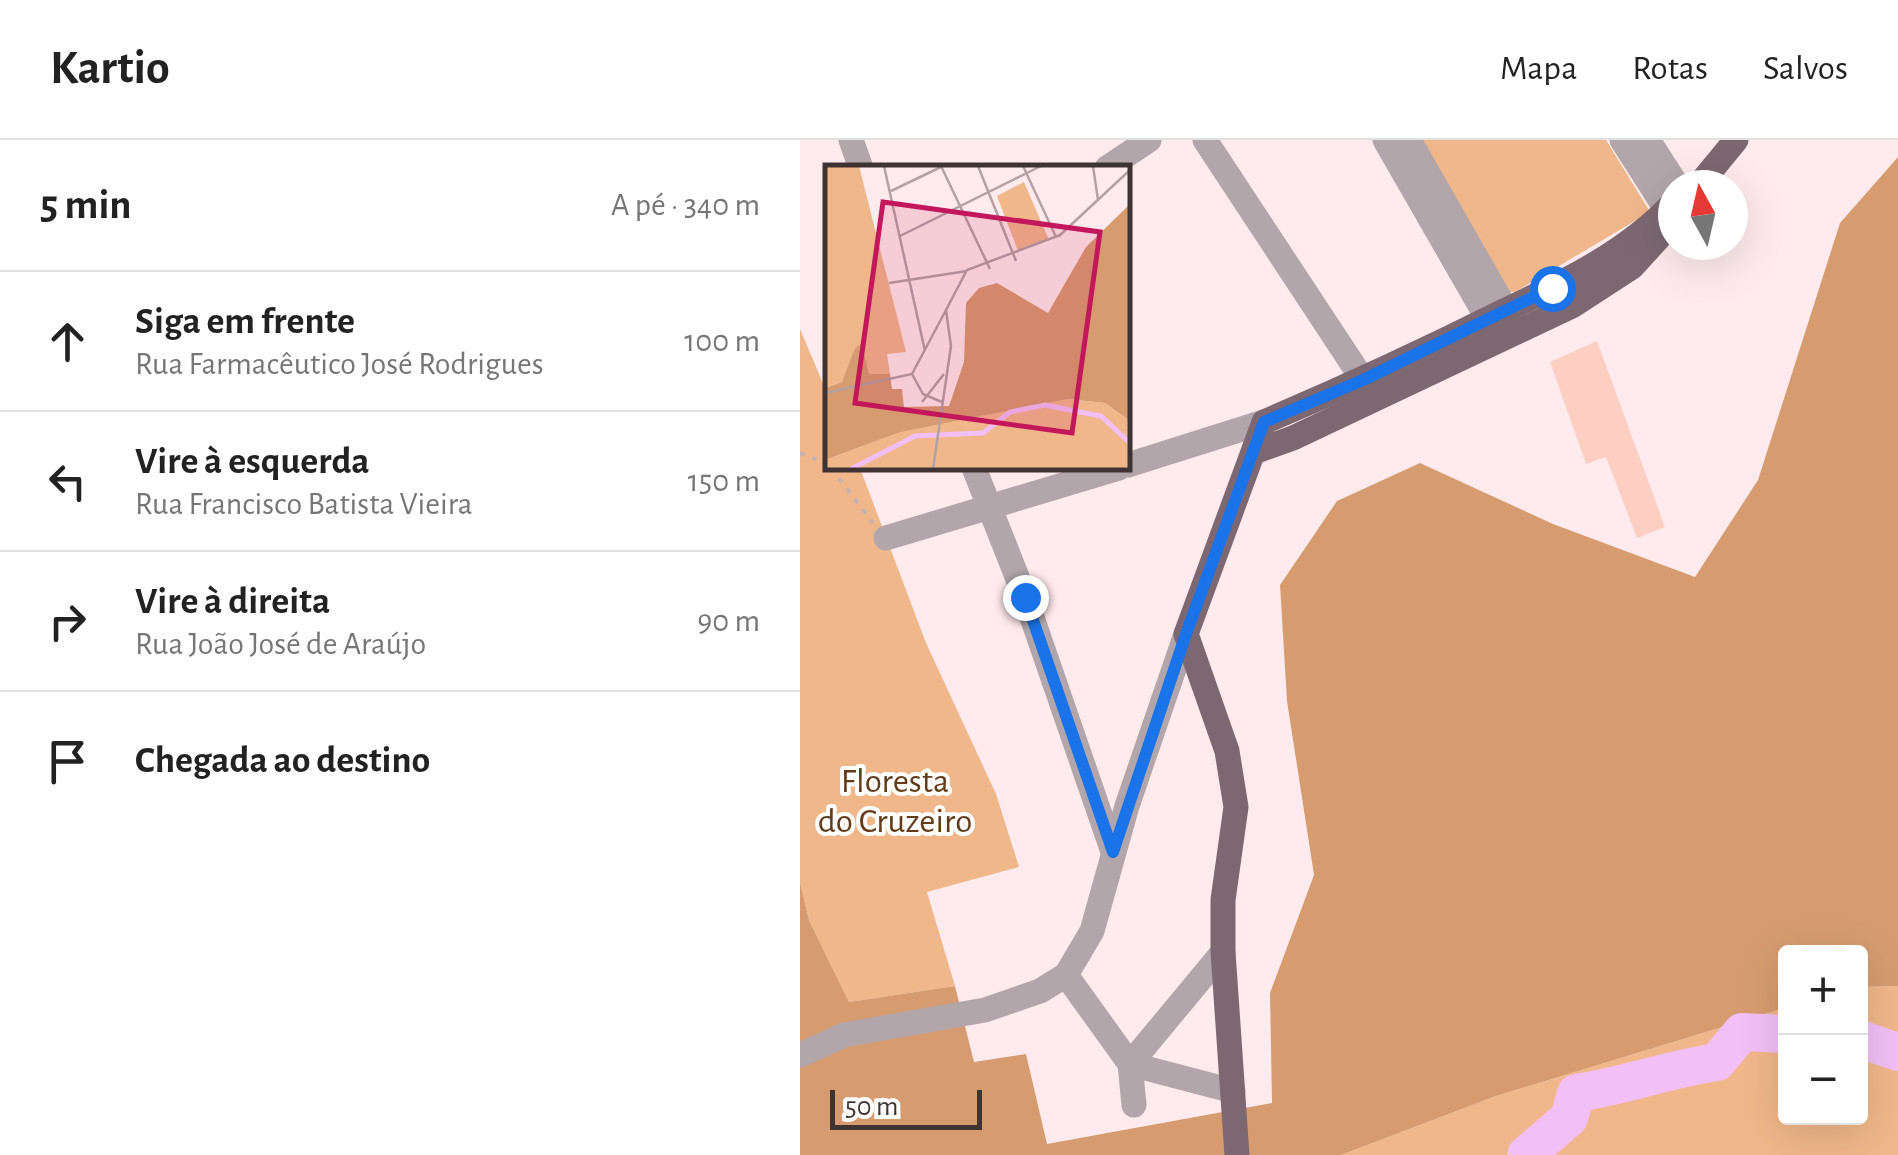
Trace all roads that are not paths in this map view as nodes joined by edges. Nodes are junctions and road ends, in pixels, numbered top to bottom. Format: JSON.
{"nodes":[{"id":1,"x":852,"y":140,"type":"edge"},
{"id":2,"x":1150,"y":140,"type":"edge"},
{"id":3,"x":1204,"y":140,"type":"edge"},
{"id":4,"x":1384,"y":140,"type":"edge"},
{"id":5,"x":1622,"y":140,"type":"edge"},
{"id":6,"x":1648,"y":140,"type":"edge"},
{"id":7,"x":1736,"y":140,"type":"edge"},
{"id":8,"x":1410,"y":157,"type":"edge"},
{"id":9,"x":861,"y":165,"type":"edge"},
{"id":10,"x":1112,"y":165,"type":"edge"},
{"id":11,"x":1679,"y":170,"type":"edge"},
{"id":12,"x":1707,"y":170,"type":"edge"},
{"id":13,"x":1658,"y":194,"type":"edge"},
{"id":14,"x":1658,"y":222,"type":"edge"},
{"id":15,"x":1503,"y":324,"type":"junction"},
{"id":16,"x":1370,"y":390,"type":"junction"},
{"id":17,"x":1264,"y":422,"type":"junction"},
{"id":18,"x":1229,"y":435,"type":"junction"},
{"id":19,"x":1254,"y":452,"type":"junction"},
{"id":20,"x":1130,"y":464,"type":"edge"},
{"id":21,"x":975,"y":470,"type":"edge"},
{"id":22,"x":1112,"y":470,"type":"edge"},
{"id":23,"x":989,"y":506,"type":"junction"},
{"id":24,"x":886,"y":538,"type":"road end"},
{"id":25,"x":1186,"y":634,"type":"junction"},
{"id":26,"x":1113,"y":852,"type":"junction"},
{"id":27,"x":1224,"y":952,"type":"junction"},
{"id":28,"x":1066,"y":975,"type":"junction"},
{"id":29,"x":800,"y":1055,"type":"edge"},
{"id":30,"x":1130,"y":1064,"type":"junction"},
{"id":31,"x":1233,"y":1091,"type":"junction"},
{"id":32,"x":1134,"y":1105,"type":"dead end"},
{"id":33,"x":1237,"y":1155,"type":"edge"}],
"edges":[{"from":1,"to":9,"type":"street"},
{"from":2,"to":10,"type":"street"},
{"from":3,"to":16,"type":"street"},
{"from":4,"to":8,"type":"street"},
{"from":5,"to":13,"type":"street"},
{"from":6,"to":11,"type":"street"},
{"from":7,"to":12,"type":"main road"},
{"from":8,"to":15,"type":"street"},
{"from":14,"to":15,"type":"main road"},
{"from":15,"to":16,"type":"main road"},
{"from":16,"to":17,"type":"main road"},
{"from":16,"to":19,"type":"main road"},
{"from":17,"to":18,"type":"street"},
{"from":17,"to":19,"type":"main road"},
{"from":18,"to":19,"type":"street"},
{"from":18,"to":20,"type":"street"},
{"from":19,"to":25,"type":"main road"},
{"from":21,"to":23,"type":"street"},
{"from":22,"to":23,"type":"street"},
{"from":23,"to":24,"type":"street"},
{"from":23,"to":26,"type":"street"},
{"from":25,"to":26,"type":"street"},
{"from":25,"to":27,"type":"main road"},
{"from":26,"to":28,"type":"street"},
{"from":27,"to":30,"type":"street"},
{"from":27,"to":31,"type":"main road"},
{"from":28,"to":29,"type":"street"},
{"from":28,"to":30,"type":"street"},
{"from":30,"to":31,"type":"street"},
{"from":30,"to":32,"type":"street"},
{"from":31,"to":33,"type":"main road"}]}
